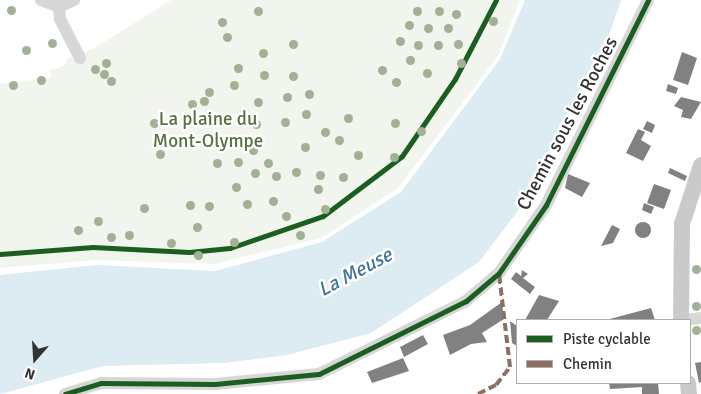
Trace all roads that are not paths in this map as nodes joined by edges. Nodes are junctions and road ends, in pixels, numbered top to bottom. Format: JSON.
{"nodes":[{"id":1,"x":41,"y":0,"type":"edge"},
{"id":2,"x":74,"y":0,"type":"edge"},
{"id":3,"x":648,"y":0,"type":"edge"},
{"id":4,"x":59,"y":7,"type":"junction"},
{"id":5,"x":80,"y":58,"type":"dead end"},
{"id":6,"x":701,"y":165,"type":"edge"},
{"id":7,"x":682,"y":319,"type":"edge"},
{"id":8,"x":66,"y":394,"type":"edge"}],
"edges":[{"from":1,"to":4,"type":"street"},
{"from":2,"to":4,"type":"street"},
{"from":3,"to":8,"type":"street","name":"Chemin sous les Roches"},
{"from":4,"to":5,"type":"street"},
{"from":6,"to":7,"type":"main road"}]}
